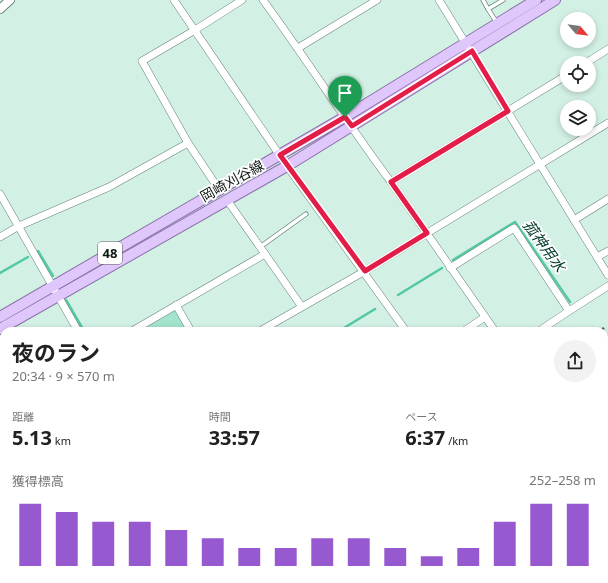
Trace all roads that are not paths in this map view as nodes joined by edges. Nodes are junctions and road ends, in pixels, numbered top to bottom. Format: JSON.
{"nodes":[{"id":1,"x":10,"y":0,"type":"edge"},
{"id":2,"x":174,"y":0,"type":"edge"},
{"id":3,"x":242,"y":0,"type":"edge"},
{"id":4,"x":263,"y":0,"type":"edge"},
{"id":5,"x":377,"y":0,"type":"edge"},
{"id":6,"x":439,"y":0,"type":"edge"},
{"id":7,"x":483,"y":0,"type":"edge"},
{"id":8,"x":504,"y":0,"type":"edge"},
{"id":9,"x":536,"y":0,"type":"edge"},
{"id":10,"x":555,"y":0,"type":"edge"},
{"id":11,"x":524,"y":3,"type":"edge"},
{"id":12,"x":0,"y":9,"type":"edge"},
{"id":13,"x":488,"y":9,"type":"junction"},
{"id":14,"x":497,"y":24,"type":"junction"},
{"id":15,"x":195,"y":30,"type":"junction"},
{"id":16,"x":469,"y":47,"type":"junction"},
{"id":17,"x":298,"y":48,"type":"junction"},
{"id":18,"x":608,"y":49,"type":"edge"},
{"id":19,"x":596,"y":57,"type":"edge"},
{"id":20,"x":560,"y":79,"type":"edge"},
{"id":21,"x":508,"y":111,"type":"junction"},
{"id":22,"x":345,"y":117,"type":"junction"},
{"id":23,"x":608,"y":123,"type":"edge"},
{"id":24,"x":352,"y":126,"type":"junction"},
{"id":25,"x":188,"y":143,"type":"junction"},
{"id":26,"x":280,"y":155,"type":"junction"},
{"id":27,"x":540,"y":165,"type":"junction"},
{"id":28,"x":287,"y":166,"type":"junction"},
{"id":29,"x":391,"y":182,"type":"junction"},
{"id":30,"x":220,"y":191,"type":"junction"},
{"id":31,"x":0,"y":194,"type":"edge"},
{"id":32,"x":608,"y":198,"type":"edge"},
{"id":33,"x":227,"y":200,"type":"junction"},
{"id":34,"x":306,"y":214,"type":"dead end"},
{"id":35,"x":574,"y":220,"type":"junction"},
{"id":36,"x":19,"y":226,"type":"junction"},
{"id":37,"x":427,"y":233,"type":"junction"},
{"id":38,"x":0,"y":237,"type":"edge"},
{"id":39,"x":260,"y":247,"type":"junction"},
{"id":40,"x":608,"y":251,"type":"edge"},
{"id":41,"x":265,"y":254,"type":"junction"},
{"id":42,"x":597,"y":257,"type":"junction"},
{"id":43,"x":450,"y":268,"type":"junction"},
{"id":44,"x":365,"y":271,"type":"junction"},
{"id":45,"x":608,"y":275,"type":"edge"},
{"id":46,"x":53,"y":286,"type":"junction"},
{"id":47,"x":608,"y":286,"type":"edge"},
{"id":48,"x":58,"y":294,"type":"junction"},
{"id":49,"x":176,"y":305,"type":"junction"},
{"id":50,"x":302,"y":307,"type":"junction"},
{"id":51,"x":569,"y":311,"type":"junction"},
{"id":52,"x":0,"y":317,"type":"edge"},
{"id":53,"x":485,"y":317,"type":"junction"},
{"id":54,"x":3,"y":327,"type":"edge"},
{"id":55,"x":76,"y":327,"type":"edge"},
{"id":56,"x":139,"y":327,"type":"edge"},
{"id":57,"x":189,"y":327,"type":"edge"},
{"id":58,"x":267,"y":327,"type":"edge"},
{"id":59,"x":403,"y":327,"type":"edge"},
{"id":60,"x":470,"y":327,"type":"edge"},
{"id":61,"x":492,"y":327,"type":"edge"},
{"id":62,"x":545,"y":327,"type":"edge"}],
"edges":[{"from":1,"to":12,"type":"street"},
{"from":2,"to":15,"type":"street"},
{"from":3,"to":15,"type":"street"},
{"from":4,"to":17,"type":"street"},
{"from":5,"to":17,"type":"street"},
{"from":6,"to":16,"type":"street"},
{"from":7,"to":13,"type":"lane"},
{"from":8,"to":13,"type":"lane"},
{"from":9,"to":11,"type":"main road","name":"岡崎刈谷線","number":"48"},
{"from":10,"to":16,"type":"main road","name":"岡崎刈谷線","number":"48"},
{"from":11,"to":14,"type":"main road","name":"岡崎刈谷線","number":"48"},
{"from":13,"to":14,"type":"lane"},
{"from":14,"to":16,"type":"main road","name":"岡崎刈谷線","number":"48"},
{"from":15,"to":25,"type":"street"},
{"from":15,"to":26,"type":"street"},
{"from":16,"to":21,"type":"street"},
{"from":16,"to":22,"type":"main road","name":"岡崎刈谷線","number":"48"},
{"from":16,"to":24,"type":"main road","name":"岡崎刈谷線","number":"48"},
{"from":17,"to":22,"type":"street"},
{"from":18,"to":19,"type":"street"},
{"from":20,"to":21,"type":"street"},
{"from":21,"to":27,"type":"street"},
{"from":21,"to":29,"type":"street"},
{"from":22,"to":24,"type":"street"},
{"from":22,"to":26,"type":"main road","name":"岡崎刈谷線","number":"48"},
{"from":23,"to":27,"type":"street"},
{"from":24,"to":28,"type":"main road","name":"岡崎刈谷線","number":"48"},
{"from":24,"to":29,"type":"street"},
{"from":25,"to":30,"type":"street"},
{"from":25,"to":36,"type":"street"},
{"from":26,"to":28,"type":"street"},
{"from":26,"to":30,"type":"main road","name":"岡崎刈谷線","number":"48"},
{"from":27,"to":35,"type":"street"},
{"from":27,"to":37,"type":"street"},
{"from":28,"to":33,"type":"main road","name":"岡崎刈谷線","number":"48"},
{"from":28,"to":44,"type":"street"},
{"from":29,"to":37,"type":"street"},
{"from":30,"to":46,"type":"main road","name":"岡崎刈谷線","number":"48"},
{"from":31,"to":36,"type":"street"},
{"from":32,"to":35,"type":"street"},
{"from":33,"to":39,"type":"street"},
{"from":33,"to":48,"type":"main road","name":"岡崎刈谷線","number":"48"},
{"from":34,"to":39,"type":"lane"},
{"from":35,"to":42,"type":"street"},
{"from":36,"to":38,"type":"street"},
{"from":36,"to":46,"type":"street"},
{"from":37,"to":43,"type":"street"},
{"from":37,"to":44,"type":"street"},
{"from":39,"to":41,"type":"street"},
{"from":40,"to":42,"type":"street"},
{"from":41,"to":49,"type":"street"},
{"from":41,"to":50,"type":"street"},
{"from":42,"to":45,"type":"street"},
{"from":43,"to":51,"type":"street"},
{"from":43,"to":53,"type":"street"},
{"from":44,"to":50,"type":"street"},
{"from":44,"to":59,"type":"street"},
{"from":46,"to":48,"type":"street"},
{"from":46,"to":52,"type":"main road","name":"岡崎刈谷線","number":"48"},
{"from":47,"to":51,"type":"street"},
{"from":48,"to":54,"type":"main road","name":"岡崎刈谷線","number":"48"},
{"from":48,"to":55,"type":"street"},
{"from":49,"to":56,"type":"street"},
{"from":49,"to":57,"type":"street"},
{"from":50,"to":58,"type":"street"},
{"from":51,"to":62,"type":"street"},
{"from":53,"to":60,"type":"street"},
{"from":53,"to":61,"type":"street"}]}
